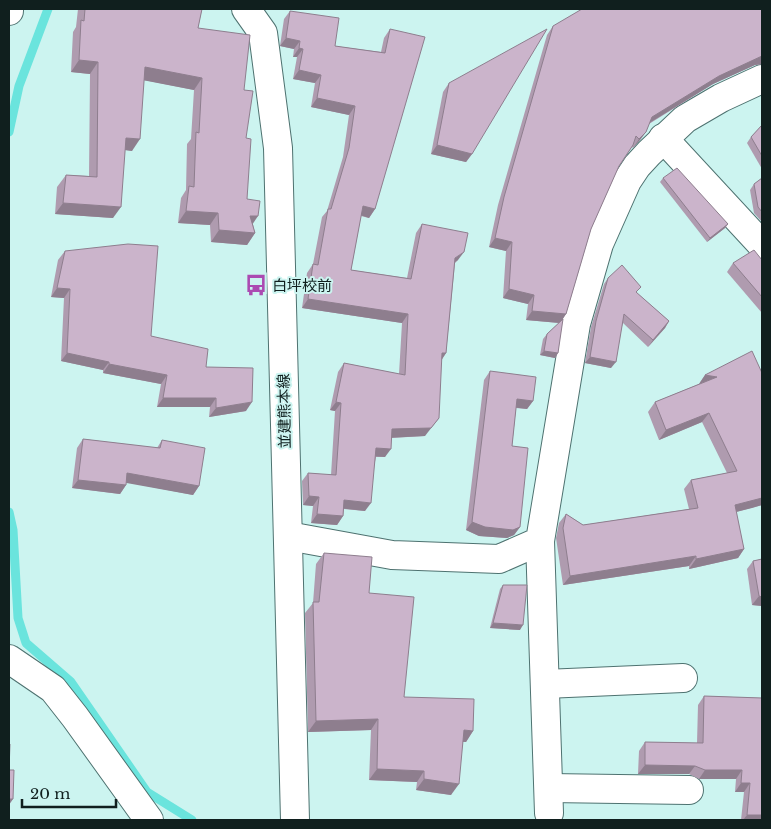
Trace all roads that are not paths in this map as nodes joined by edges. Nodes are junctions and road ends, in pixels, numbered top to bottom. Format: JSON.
{"nodes":[{"id":1,"x":246,"y":9,"type":"edge"},
{"id":2,"x":762,"y":79,"type":"edge"},
{"id":3,"x":663,"y":138,"type":"junction"},
{"id":4,"x":762,"y":245,"type":"edge"},
{"id":5,"x":288,"y":536,"type":"junction"},
{"id":6,"x":540,"y":541,"type":"junction"},
{"id":7,"x":9,"y":659,"type":"edge"},
{"id":8,"x":683,"y":678,"type":"dead end"},
{"id":9,"x":545,"y":684,"type":"junction"},
{"id":10,"x":689,"y":790,"type":"dead end"},
{"id":11,"x":149,"y":820,"type":"edge"},
{"id":12,"x":295,"y":820,"type":"edge"}],
"edges":[{"from":1,"to":5,"type":"street","name":"並建熊本線"},
{"from":2,"to":3,"type":"street"},
{"from":3,"to":4,"type":"street"},
{"from":3,"to":6,"type":"street"},
{"from":5,"to":6,"type":"street"},
{"from":5,"to":12,"type":"street","name":"並建熊本線"},
{"from":6,"to":9,"type":"street"},
{"from":7,"to":11,"type":"street"},
{"from":8,"to":9,"type":"street"},
{"from":9,"to":10,"type":"street"}]}
